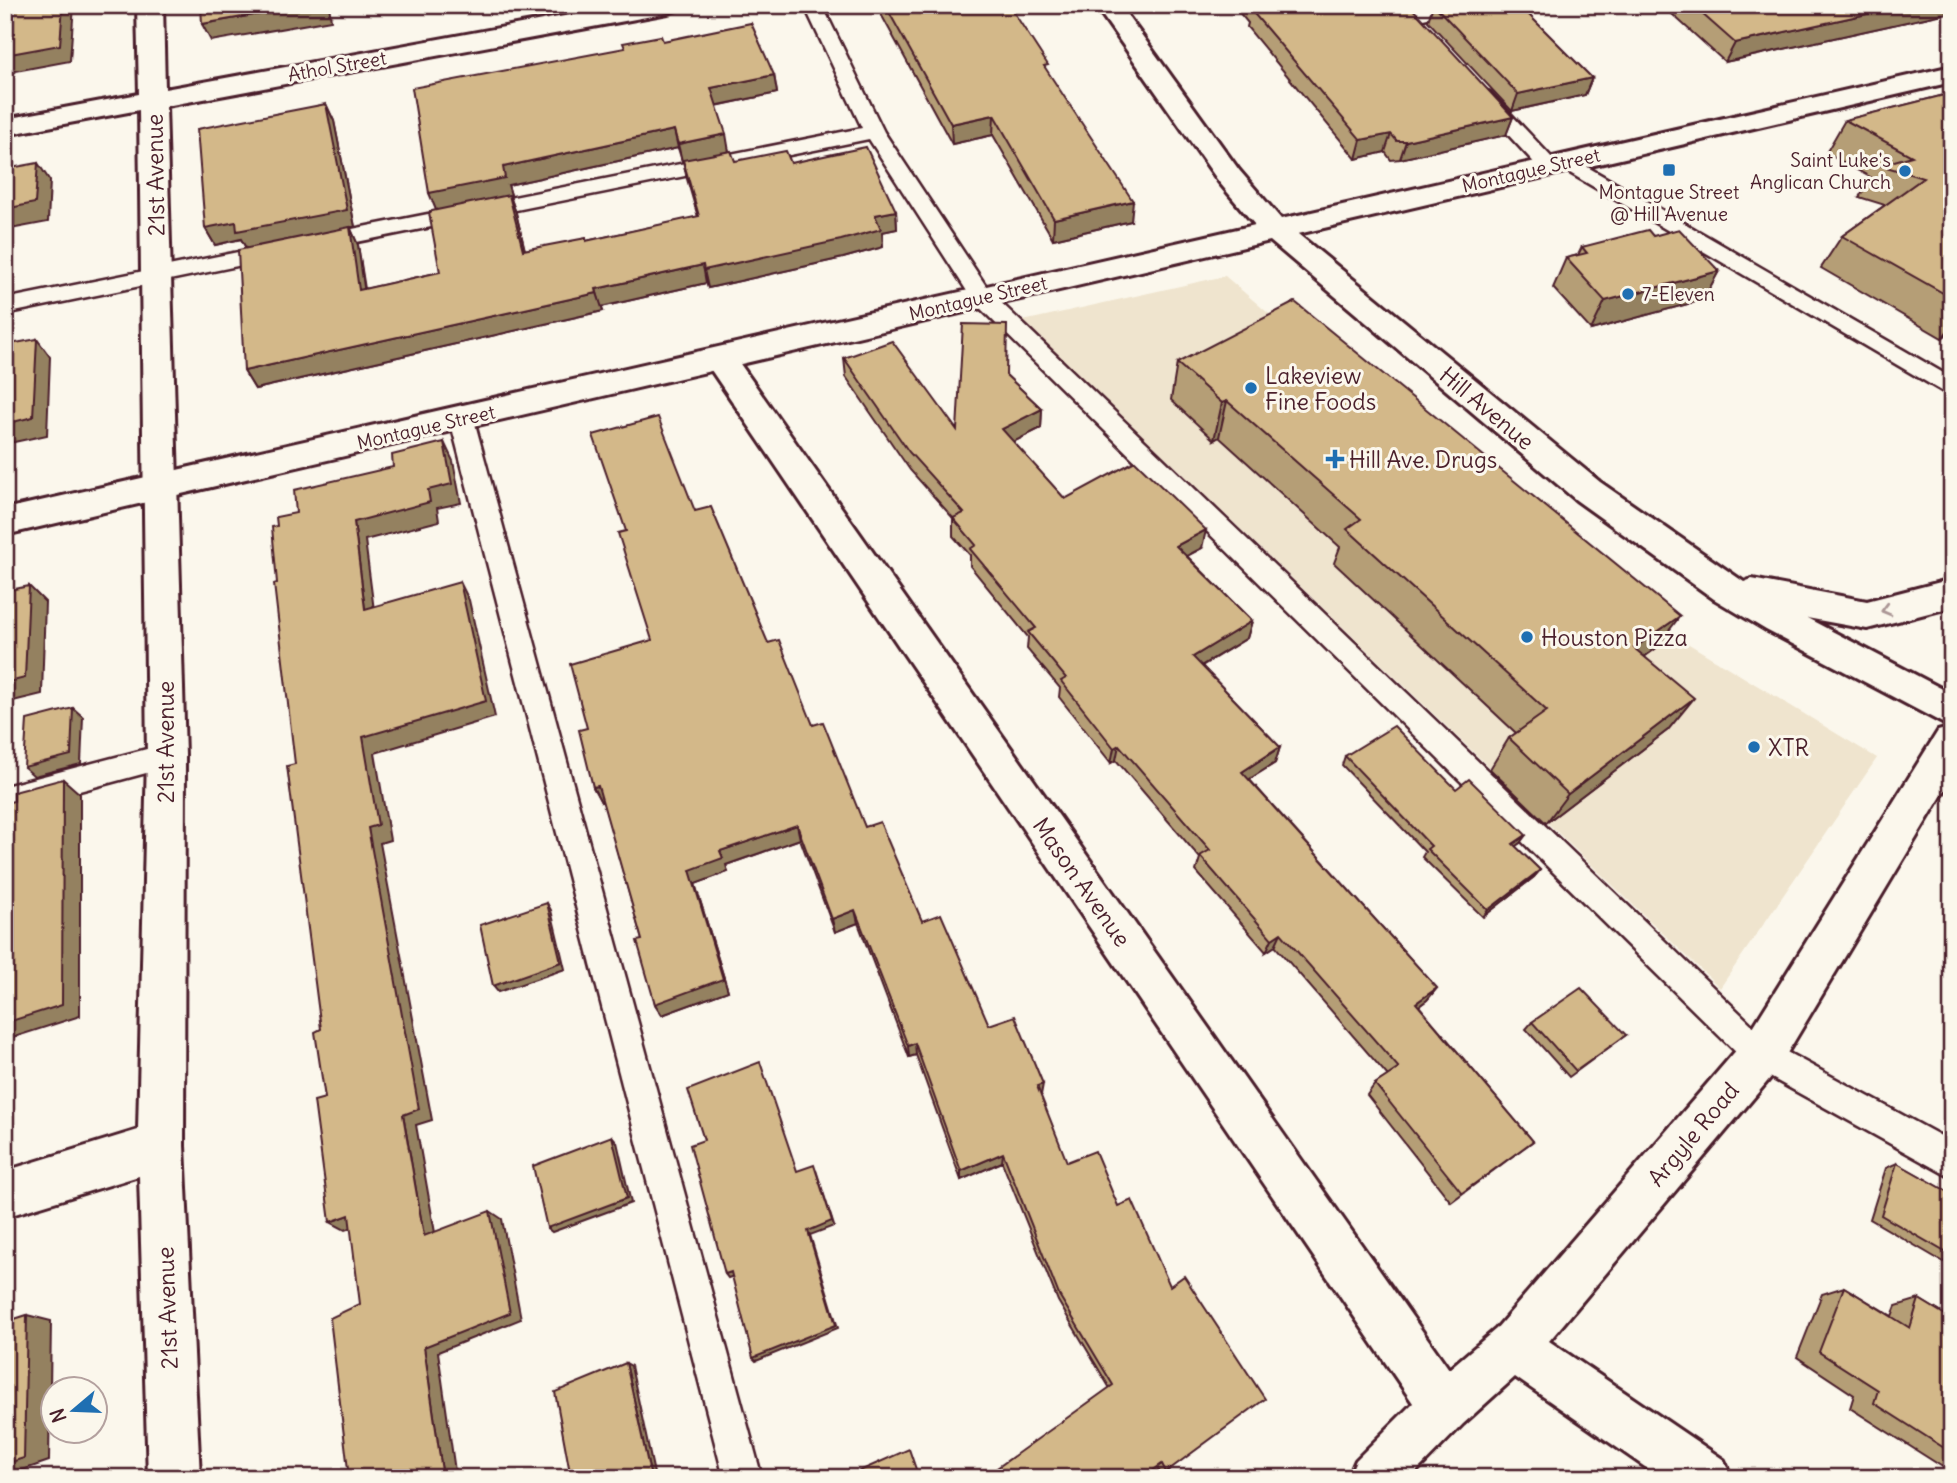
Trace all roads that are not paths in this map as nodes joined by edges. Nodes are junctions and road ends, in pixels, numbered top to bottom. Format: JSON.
{"nodes":[{"id":1,"x":150,"y":5,"type":"edge"},
{"id":2,"x":668,"y":5,"type":"edge"},
{"id":3,"x":813,"y":5,"type":"edge"},
{"id":4,"x":1107,"y":5,"type":"edge"},
{"id":5,"x":1461,"y":5,"type":"edge"},
{"id":6,"x":1405,"y":11,"type":"edge"},
{"id":7,"x":1428,"y":36,"type":"edge"},
{"id":8,"x":1952,"y":74,"type":"edge"},
{"id":9,"x":1474,"y":86,"type":"edge"},
{"id":10,"x":153,"y":99,"type":"junction"},
{"id":11,"x":5,"y":127,"type":"edge"},
{"id":12,"x":874,"y":132,"type":"junction"},
{"id":13,"x":1556,"y":164,"type":"junction"},
{"id":14,"x":1273,"y":229,"type":"junction"},
{"id":15,"x":156,"y":275,"type":"junction"},
{"id":16,"x":982,"y":297,"type":"junction"},
{"id":17,"x":5,"y":307,"type":"edge"},
{"id":18,"x":720,"y":359,"type":"junction"},
{"id":19,"x":1952,"y":389,"type":"edge"},
{"id":20,"x":462,"y":419,"type":"junction"},
{"id":21,"x":162,"y":486,"type":"junction"},
{"id":22,"x":5,"y":522,"type":"edge"},
{"id":23,"x":1727,"y":589,"type":"junction"},
{"id":24,"x":1952,"y":593,"type":"edge"},
{"id":25,"x":1952,"y":712,"type":"edge"},
{"id":26,"x":1952,"y":743,"type":"edge"},
{"id":27,"x":166,"y":756,"type":"junction"},
{"id":28,"x":5,"y":799,"type":"edge"},
{"id":29,"x":1761,"y":1055,"type":"junction"},
{"id":30,"x":161,"y":1146,"type":"junction"},
{"id":31,"x":1952,"y":1161,"type":"edge"},
{"id":32,"x":5,"y":1194,"type":"edge"},
{"id":33,"x":1513,"y":1346,"type":"junction"},
{"id":34,"x":1445,"y":1406,"type":"junction"},
{"id":35,"x":174,"y":1478,"type":"edge"},
{"id":36,"x":743,"y":1478,"type":"edge"},
{"id":37,"x":1374,"y":1478,"type":"edge"},
{"id":38,"x":1706,"y":1478,"type":"edge"}],
"edges":[{"from":1,"to":10,"type":"street","name":"21st Avenue"},
{"from":2,"to":10,"type":"street","name":"Athol Street"},
{"from":3,"to":12,"type":"lane"},
{"from":4,"to":14,"type":"street","name":"Hill Avenue"},
{"from":5,"to":6,"type":"lane"},
{"from":6,"to":7,"type":"lane"},
{"from":8,"to":13,"type":"street","name":"Montague Street"},
{"from":9,"to":13,"type":"lane"},
{"from":10,"to":11,"type":"street","name":"Athol Street"},
{"from":10,"to":15,"type":"street","name":"21st Avenue"},
{"from":12,"to":15,"type":"lane"},
{"from":12,"to":16,"type":"lane"},
{"from":13,"to":14,"type":"street","name":"Montague Street"},
{"from":13,"to":19,"type":"lane"},
{"from":14,"to":16,"type":"street","name":"Montague Street"},
{"from":14,"to":23,"type":"street","name":"Hill Avenue"},
{"from":15,"to":17,"type":"lane"},
{"from":15,"to":21,"type":"street","name":"21st Avenue"},
{"from":16,"to":18,"type":"street","name":"Montague Street"},
{"from":16,"to":29,"type":"lane"},
{"from":18,"to":20,"type":"street","name":"Montague Street"},
{"from":18,"to":34,"type":"street","name":"Mason Avenue"},
{"from":20,"to":21,"type":"street","name":"Montague Street"},
{"from":20,"to":36,"type":"lane"},
{"from":21,"to":22,"type":"street","name":"Montague Street"},
{"from":21,"to":27,"type":"street","name":"21st Avenue"},
{"from":24,"to":23,"type":"street","one_way":true},
{"from":23,"to":25,"type":"street","name":"Hill Avenue"},
{"from":26,"to":29,"type":"street","name":"Argyle Road"},
{"from":27,"to":28,"type":"lane"},
{"from":27,"to":30,"type":"street","name":"21st Avenue"},
{"from":29,"to":31,"type":"lane"},
{"from":29,"to":33,"type":"street","name":"Argyle Road"},
{"from":30,"to":32,"type":"street"},
{"from":30,"to":35,"type":"street","name":"21st Avenue"},
{"from":33,"to":34,"type":"street","name":"Argyle Road"},
{"from":33,"to":38,"type":"street"},
{"from":34,"to":37,"type":"street","name":"Argyle Road"}]}
